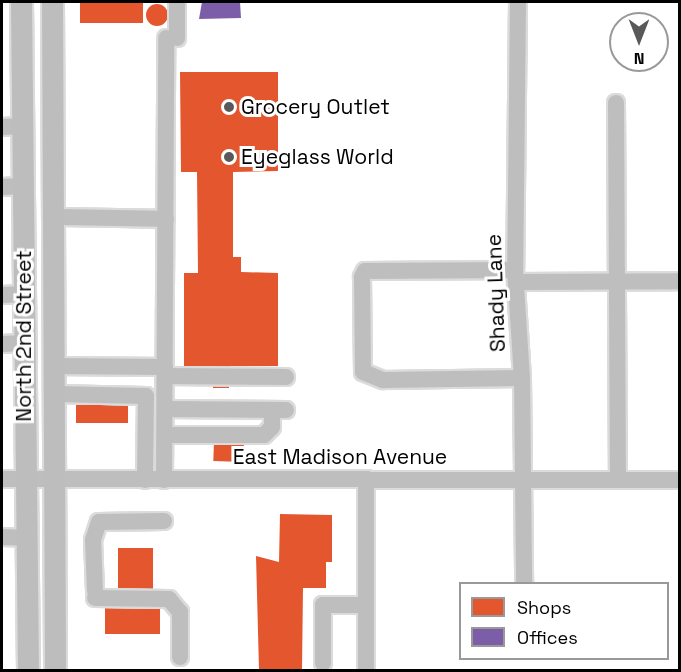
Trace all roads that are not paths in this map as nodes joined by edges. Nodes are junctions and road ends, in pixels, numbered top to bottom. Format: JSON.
{"nodes":[{"id":1,"x":21,"y":2,"type":"edge"},
{"id":2,"x":52,"y":2,"type":"edge"},
{"id":3,"x":177,"y":2,"type":"edge"},
{"id":4,"x":518,"y":2,"type":"edge"},
{"id":5,"x":616,"y":103,"type":"dead end"},
{"id":6,"x":12,"y":127,"type":"edge"},
{"id":7,"x":22,"y":165,"type":"junction"},
{"id":8,"x":12,"y":186,"type":"edge"},
{"id":9,"x":54,"y":217,"type":"junction"},
{"id":10,"x":165,"y":219,"type":"junction"},
{"id":11,"x":515,"y":276,"type":"junction"},
{"id":12,"x":617,"y":281,"type":"junction"},
{"id":13,"x":680,"y":281,"type":"edge"},
{"id":14,"x":23,"y":294,"type":"junction"},
{"id":15,"x":2,"y":295,"type":"edge"},
{"id":16,"x":23,"y":343,"type":"junction"},
{"id":17,"x":2,"y":344,"type":"edge"},
{"id":18,"x":54,"y":366,"type":"junction"},
{"id":19,"x":95,"y":367,"type":"junction"},
{"id":20,"x":165,"y":372,"type":"junction"},
{"id":21,"x":286,"y":377,"type":"dead end"},
{"id":22,"x":522,"y":378,"type":"junction"},
{"id":23,"x":55,"y":394,"type":"junction"},
{"id":24,"x":95,"y":396,"type":"junction"},
{"id":25,"x":146,"y":420,"type":"junction"},
{"id":26,"x":165,"y":422,"type":"junction"},
{"id":27,"x":524,"y":478,"type":"junction"},
{"id":28,"x":2,"y":479,"type":"edge"},
{"id":29,"x":25,"y":479,"type":"junction"},
{"id":30,"x":55,"y":479,"type":"junction"},
{"id":31,"x":146,"y":480,"type":"junction"},
{"id":32,"x":164,"y":480,"type":"junction"},
{"id":33,"x":366,"y":480,"type":"junction"},
{"id":34,"x":618,"y":480,"type":"junction"},
{"id":35,"x":680,"y":480,"type":"edge"},
{"id":36,"x":164,"y":521,"type":"dead end"},
{"id":37,"x":2,"y":537,"type":"edge"},
{"id":38,"x":27,"y":538,"type":"junction"},
{"id":39,"x":525,"y":582,"type":"edge"},
{"id":40,"x":366,"y":605,"type":"junction"},
{"id":41,"x":180,"y":657,"type":"dead end"},
{"id":42,"x":323,"y":663,"type":"dead end"},
{"id":43,"x":28,"y":670,"type":"edge"},
{"id":44,"x":55,"y":670,"type":"edge"},
{"id":45,"x":366,"y":670,"type":"edge"}],
"edges":[{"from":1,"to":6,"type":"main road","name":"North 2nd Street"},
{"from":2,"to":9,"type":"main road","name":"North 2nd Street"},
{"from":3,"to":10,"type":"street"},
{"from":4,"to":11,"type":"street","name":"Shady Lane"},
{"from":5,"to":12,"type":"street"},
{"from":6,"to":7,"type":"main road","name":"North 2nd Street"},
{"from":7,"to":8,"type":"main road","name":"North 2nd Street"},
{"from":7,"to":9,"type":"main road"},
{"from":8,"to":14,"type":"main road","name":"North 2nd Street"},
{"from":9,"to":10,"type":"street"},
{"from":9,"to":18,"type":"main road","name":"North 2nd Street"},
{"from":10,"to":20,"type":"street"},
{"from":11,"to":12,"type":"street"},
{"from":11,"to":22,"type":"street","name":"Shady Lane"},
{"from":11,"to":22,"type":"street"},
{"from":12,"to":13,"type":"street"},
{"from":12,"to":34,"type":"street"},
{"from":14,"to":15,"type":"street"},
{"from":14,"to":16,"type":"main road","name":"North 2nd Street"},
{"from":16,"to":17,"type":"street"},
{"from":16,"to":29,"type":"main road","name":"North 2nd Street"},
{"from":18,"to":19,"type":"street"},
{"from":18,"to":23,"type":"main road","name":"North 2nd Street"},
{"from":19,"to":20,"type":"street"},
{"from":19,"to":24,"type":"street"},
{"from":20,"to":21,"type":"street"},
{"from":20,"to":26,"type":"street"},
{"from":22,"to":27,"type":"street","name":"Shady Lane"},
{"from":23,"to":24,"type":"street"},
{"from":23,"to":30,"type":"main road","name":"North 2nd Street"},
{"from":24,"to":25,"type":"street"},
{"from":25,"to":26,"type":"street"},
{"from":25,"to":31,"type":"street"},
{"from":26,"to":26,"type":"street"},
{"from":26,"to":32,"type":"street"},
{"from":27,"to":33,"type":"street","name":"East Madison Avenue"},
{"from":27,"to":34,"type":"street","name":"East Madison Avenue"},
{"from":27,"to":39,"type":"street","name":"Shady Lane"},
{"from":28,"to":29,"type":"street","name":"East Madison Avenue"},
{"from":29,"to":30,"type":"street","name":"East Madison Avenue"},
{"from":29,"to":38,"type":"main road","name":"North 2nd Street"},
{"from":30,"to":31,"type":"street","name":"East Madison Avenue"},
{"from":30,"to":44,"type":"main road","name":"North 2nd Street"},
{"from":31,"to":32,"type":"street","name":"East Madison Avenue"},
{"from":32,"to":33,"type":"street","name":"East Madison Avenue"},
{"from":33,"to":40,"type":"street"},
{"from":34,"to":35,"type":"street","name":"East Madison Avenue"},
{"from":36,"to":41,"type":"street"},
{"from":37,"to":38,"type":"street"},
{"from":38,"to":43,"type":"main road","name":"North 2nd Street"},
{"from":40,"to":42,"type":"street"},
{"from":40,"to":45,"type":"street"}]}
